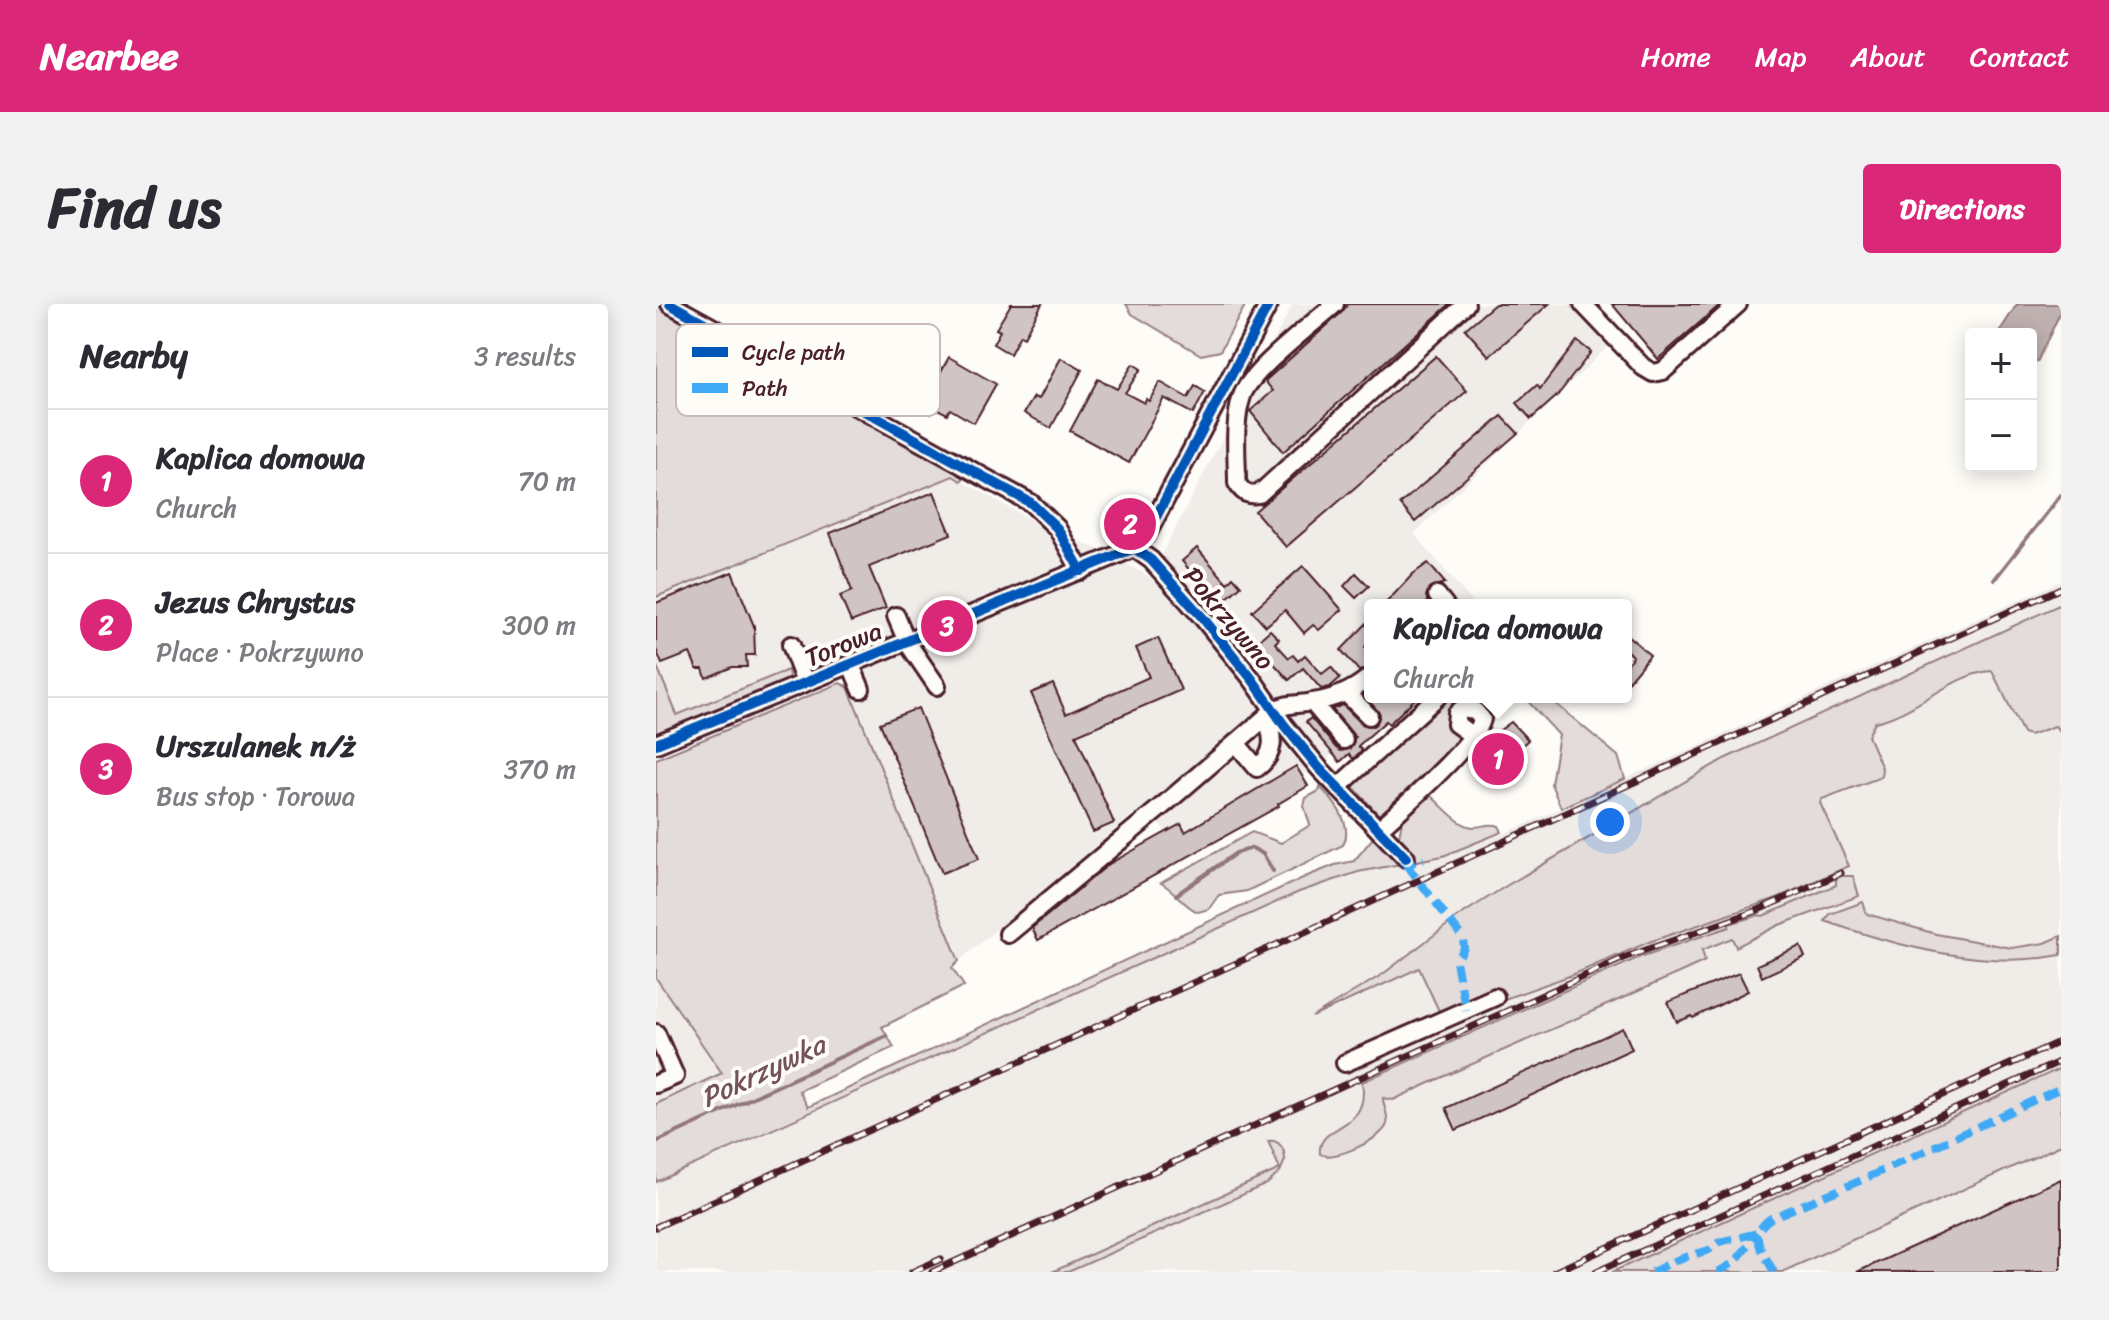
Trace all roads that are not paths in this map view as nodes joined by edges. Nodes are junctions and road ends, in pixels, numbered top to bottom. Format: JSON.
{"nodes":[{"id":1,"x":670,"y":304,"type":"edge"},
{"id":2,"x":1269,"y":304,"type":"edge"},
{"id":3,"x":1335,"y":304,"type":"edge"},
{"id":4,"x":1466,"y":304,"type":"edge"},
{"id":5,"x":1583,"y":304,"type":"edge"},
{"id":6,"x":1738,"y":304,"type":"edge"},
{"id":7,"x":701,"y":312,"type":"edge"},
{"id":8,"x":722,"y":324,"type":"edge"},
{"id":9,"x":881,"y":416,"type":"edge"},
{"id":10,"x":1134,"y":548,"type":"junction"},
{"id":11,"x":1081,"y":571,"type":"junction"},
{"id":12,"x":896,"y":616,"type":"dead end"},
{"id":13,"x":907,"y":642,"type":"junction"},
{"id":14,"x":791,"y":645,"type":"dead end"},
{"id":15,"x":851,"y":665,"type":"junction"},
{"id":16,"x":1364,"y":681,"type":"edge"},
{"id":17,"x":805,"y":683,"type":"junction"},
{"id":18,"x":937,"y":686,"type":"dead end"},
{"id":19,"x":861,"y":689,"type":"dead end"},
{"id":20,"x":1346,"y":693,"type":"junction"},
{"id":21,"x":1312,"y":702,"type":"junction"},
{"id":22,"x":1429,"y":703,"type":"edge"},
{"id":23,"x":1270,"y":713,"type":"junction"},
{"id":24,"x":1369,"y":716,"type":"dead end"},
{"id":25,"x":1473,"y":736,"type":"dead end"},
{"id":26,"x":1344,"y":740,"type":"dead end"},
{"id":27,"x":657,"y":742,"type":"edge"},
{"id":28,"x":1236,"y":743,"type":"junction"},
{"id":29,"x":1339,"y":786,"type":"junction"},
{"id":30,"x":1380,"y":828,"type":"junction"},
{"id":31,"x":1406,"y":858,"type":"dead end"},
{"id":32,"x":1008,"y":934,"type":"dead end"},
{"id":33,"x":1495,"y":997,"type":"dead end"},
{"id":34,"x":656,"y":1033,"type":"edge"},
{"id":35,"x":1345,"y":1063,"type":"dead end"},
{"id":36,"x":656,"y":1084,"type":"edge"}],
"edges":[{"from":1,"to":7,"type":"street"},
{"from":2,"to":10,"type":"street"},
{"from":3,"to":4,"type":"street"},
{"from":5,"to":6,"type":"street"},
{"from":7,"to":8,"type":"street"},
{"from":9,"to":11,"type":"street"},
{"from":10,"to":11,"type":"street","name":"Torowa"},
{"from":10,"to":23,"type":"street","name":"Pokrzywno"},
{"from":11,"to":13,"type":"street","name":"Torowa"},
{"from":12,"to":13,"type":"street"},
{"from":13,"to":15,"type":"street","name":"Torowa"},
{"from":13,"to":18,"type":"street"},
{"from":14,"to":17,"type":"street"},
{"from":15,"to":17,"type":"street","name":"Torowa"},
{"from":15,"to":19,"type":"street"},
{"from":16,"to":20,"type":"street"},
{"from":17,"to":27,"type":"street","name":"Torowa"},
{"from":20,"to":21,"type":"street"},
{"from":20,"to":24,"type":"street"},
{"from":21,"to":23,"type":"street"},
{"from":21,"to":26,"type":"street"},
{"from":22,"to":29,"type":"street"},
{"from":23,"to":28,"type":"street"},
{"from":23,"to":28,"type":"street"},
{"from":23,"to":29,"type":"street","name":"Pokrzywno"},
{"from":25,"to":30,"type":"street"},
{"from":28,"to":32,"type":"street"},
{"from":29,"to":30,"type":"street","name":"Pokrzywno"},
{"from":30,"to":31,"type":"street","name":"Pokrzywno"},
{"from":33,"to":35,"type":"street"},
{"from":34,"to":36,"type":"street"}]}
